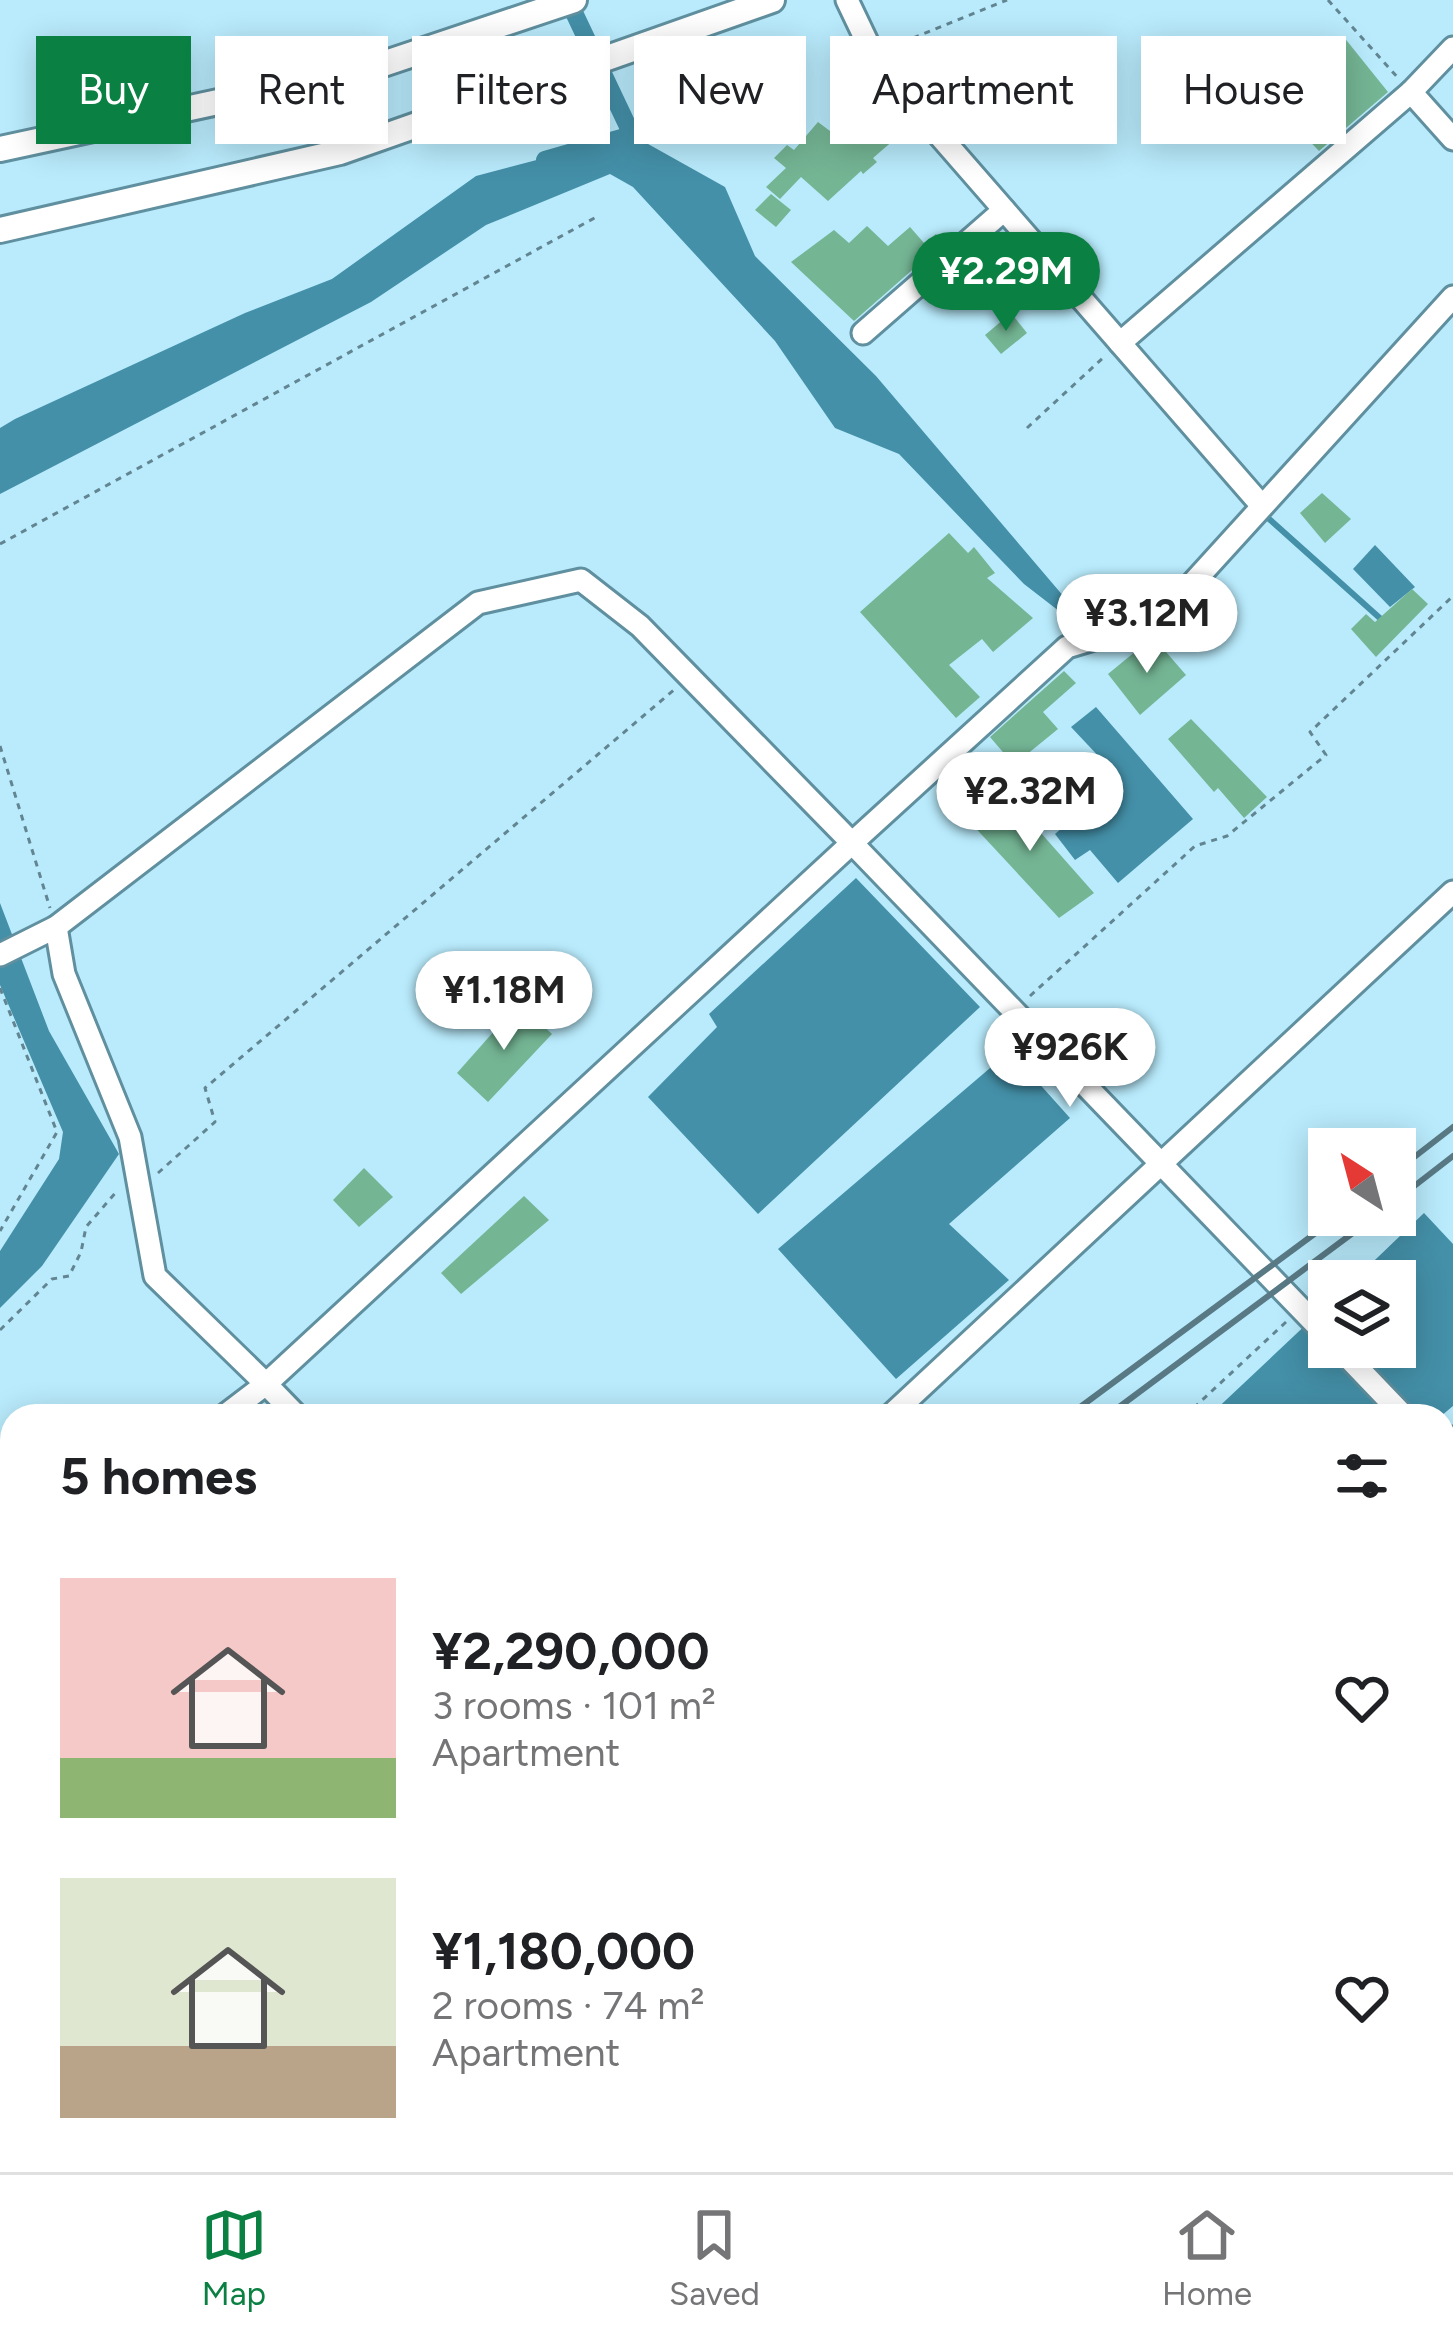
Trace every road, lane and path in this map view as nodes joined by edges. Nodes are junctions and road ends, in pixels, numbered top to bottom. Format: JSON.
{"nodes":[{"id":1,"x":574,"y":0,"type":"edge"},
{"id":2,"x":772,"y":0,"type":"edge"},
{"id":3,"x":847,"y":0,"type":"edge"},
{"id":4,"x":1007,"y":0,"type":"edge"},
{"id":5,"x":1328,"y":0,"type":"edge"},
{"id":6,"x":864,"y":36,"type":"edge"},
{"id":7,"x":919,"y":36,"type":"edge"},
{"id":8,"x":1453,"y":48,"type":"edge"},
{"id":9,"x":1411,"y":92,"type":"junction"},
{"id":10,"x":1453,"y":139,"type":"edge"},
{"id":11,"x":949,"y":144,"type":"edge"},
{"id":12,"x":0,"y":149,"type":"edge"},
{"id":13,"x":1004,"y":209,"type":"junction"},
{"id":14,"x":598,"y":216,"type":"dead end"},
{"id":15,"x":0,"y":230,"type":"edge"},
{"id":16,"x":1453,"y":297,"type":"edge"},
{"id":17,"x":863,"y":334,"type":"dead end"},
{"id":18,"x":1120,"y":343,"type":"junction"},
{"id":19,"x":1027,"y":428,"type":"dead end"},
{"id":20,"x":1262,"y":506,"type":"junction"},
{"id":21,"x":0,"y":544,"type":"edge"},
{"id":22,"x":1453,"y":596,"type":"edge"},
{"id":23,"x":690,"y":677,"type":"junction"},
{"id":24,"x":0,"y":746,"type":"edge"},
{"id":25,"x":852,"y":843,"type":"junction"},
{"id":26,"x":1453,"y":892,"type":"edge"},
{"id":27,"x":56,"y":927,"type":"junction"},
{"id":28,"x":0,"y":955,"type":"edge"},
{"id":29,"x":0,"y":988,"type":"edge"},
{"id":30,"x":1014,"y":1011,"type":"junction"},
{"id":31,"x":1161,"y":1163,"type":"junction"},
{"id":32,"x":137,"y":1179,"type":"junction"},
{"id":33,"x":0,"y":1232,"type":"edge"},
{"id":34,"x":1301,"y":1309,"type":"junction"},
{"id":35,"x":1308,"y":1316,"type":"edge"},
{"id":36,"x":0,"y":1330,"type":"edge"},
{"id":37,"x":1358,"y":1368,"type":"edge"},
{"id":38,"x":266,"y":1384,"type":"junction"},
{"id":39,"x":240,"y":1404,"type":"edge"},
{"id":40,"x":285,"y":1404,"type":"edge"},
{"id":41,"x":903,"y":1404,"type":"edge"},
{"id":42,"x":1198,"y":1404,"type":"edge"},
{"id":43,"x":1393,"y":1404,"type":"edge"}],
"edges":[{"from":1,"to":12,"type":"main road"},
{"from":2,"to":15,"type":"main road"},
{"from":3,"to":6,"type":"street"},
{"from":4,"to":7,"type":"path"},
{"from":5,"to":9,"type":"path"},
{"from":8,"to":9,"type":"street"},
{"from":9,"to":10,"type":"street"},
{"from":9,"to":18,"type":"street"},
{"from":11,"to":13,"type":"street"},
{"from":13,"to":17,"type":"street"},
{"from":13,"to":18,"type":"street"},
{"from":14,"to":21,"type":"path"},
{"from":16,"to":20,"type":"street"},
{"from":18,"to":19,"type":"path"},
{"from":18,"to":20,"type":"street"},
{"from":20,"to":25,"type":"street"},
{"from":22,"to":30,"type":"path"},
{"from":23,"to":25,"type":"street"},
{"from":23,"to":27,"type":"street"},
{"from":23,"to":32,"type":"path"},
{"from":24,"to":27,"type":"path"},
{"from":25,"to":30,"type":"street"},
{"from":25,"to":38,"type":"street"},
{"from":26,"to":31,"type":"street"},
{"from":27,"to":28,"type":"street"},
{"from":27,"to":32,"type":"street"},
{"from":29,"to":33,"type":"path"},
{"from":30,"to":31,"type":"street"},
{"from":31,"to":34,"type":"street"},
{"from":31,"to":41,"type":"street"},
{"from":32,"to":36,"type":"path"},
{"from":32,"to":38,"type":"street"},
{"from":34,"to":35,"type":"street"},
{"from":34,"to":42,"type":"path"},
{"from":37,"to":43,"type":"street"},
{"from":38,"to":39,"type":"street"},
{"from":38,"to":40,"type":"street"}]}
